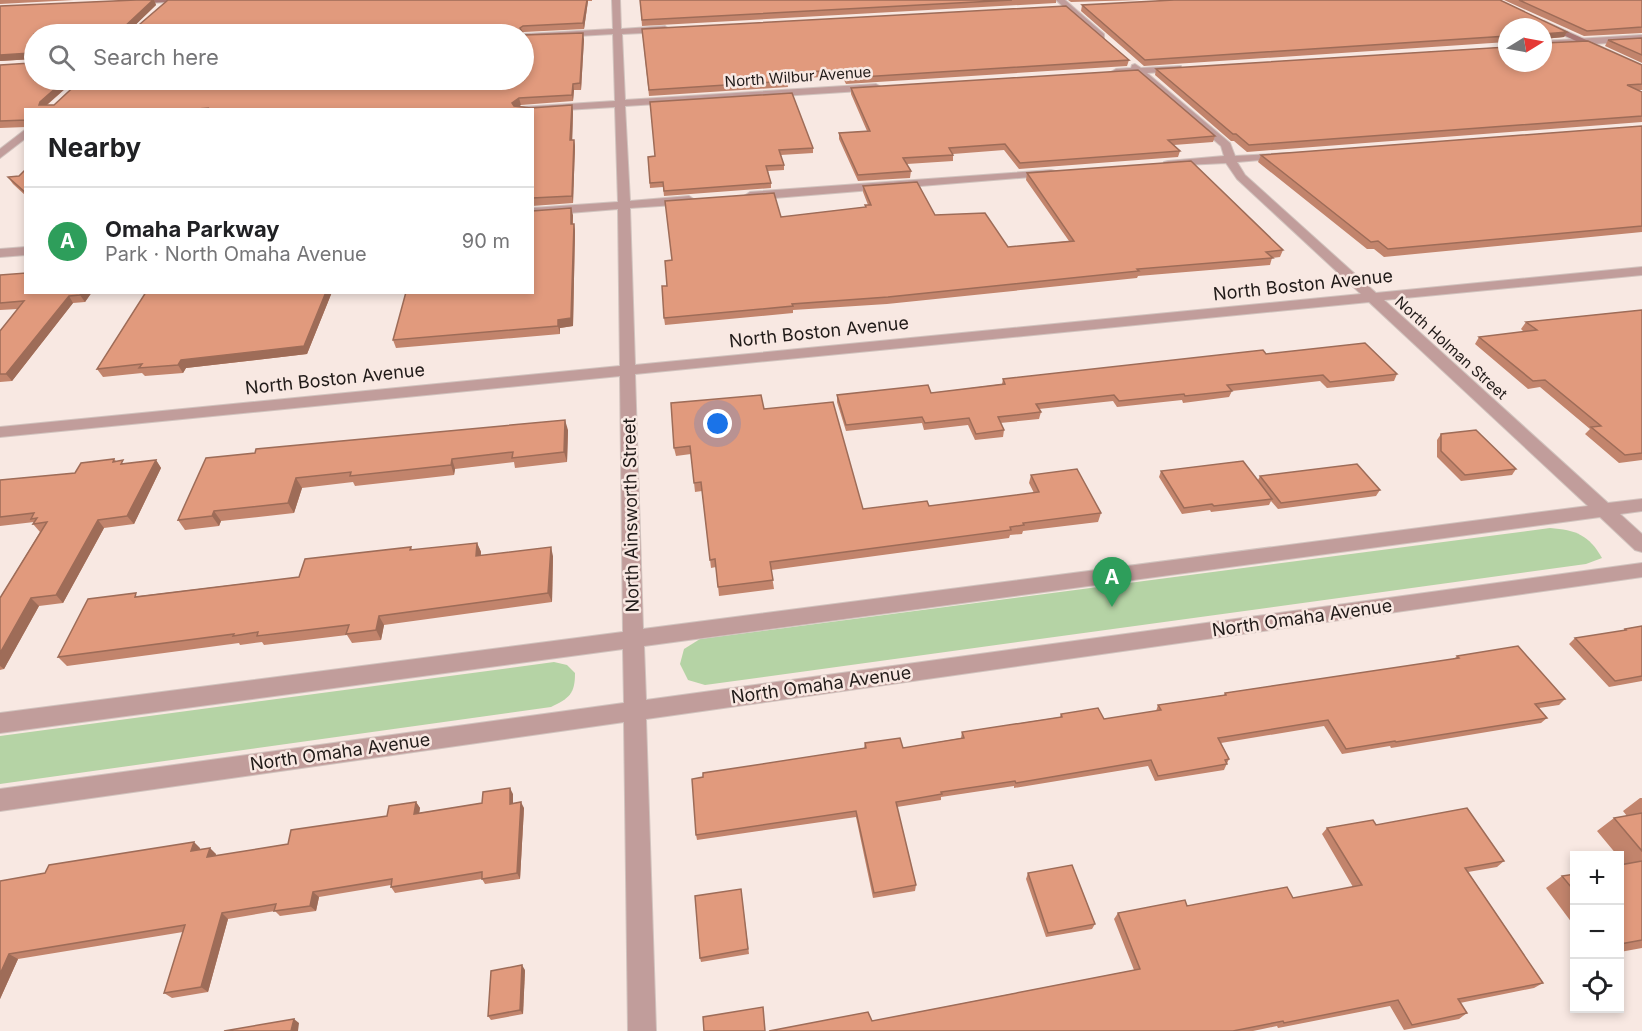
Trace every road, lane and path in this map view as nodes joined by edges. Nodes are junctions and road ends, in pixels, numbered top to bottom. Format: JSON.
{"nodes":[{"id":1,"x":169,"y":0,"type":"edge"},
{"id":2,"x":616,"y":0,"type":"edge"},
{"id":3,"x":119,"y":2,"type":"edge"},
{"id":4,"x":1058,"y":4,"type":"edge"},
{"id":5,"x":1079,"y":6,"type":"dead end"},
{"id":6,"x":1067,"y":7,"type":"junction"},
{"id":7,"x":156,"y":13,"type":"edge"},
{"id":8,"x":1552,"y":27,"type":"edge"},
{"id":9,"x":676,"y":29,"type":"edge"},
{"id":10,"x":617,"y":32,"type":"junction"},
{"id":11,"x":534,"y":36,"type":"edge"},
{"id":12,"x":1642,"y":38,"type":"edge"},
{"id":13,"x":1584,"y":42,"type":"junction"},
{"id":14,"x":1552,"y":44,"type":"edge"},
{"id":15,"x":1112,"y":46,"type":"edge"},
{"id":16,"x":1134,"y":66,"type":"junction"},
{"id":17,"x":1186,"y":67,"type":"edge"},
{"id":18,"x":1642,"y":68,"type":"edge"},
{"id":19,"x":1103,"y":72,"type":"edge"},
{"id":20,"x":889,"y":86,"type":"edge"},
{"id":21,"x":620,"y":103,"type":"junction"},
{"id":22,"x":534,"y":109,"type":"edge"},
{"id":23,"x":20,"y":141,"type":"edge"},
{"id":24,"x":0,"y":143,"type":"edge"},
{"id":25,"x":1300,"y":153,"type":"edge"},
{"id":26,"x":0,"y":155,"type":"edge"},
{"id":27,"x":1230,"y":159,"type":"junction"},
{"id":28,"x":1151,"y":165,"type":"edge"},
{"id":29,"x":1060,"y":172,"type":"edge"},
{"id":30,"x":739,"y":196,"type":"edge"},
{"id":31,"x":704,"y":199,"type":"edge"},
{"id":32,"x":624,"y":205,"type":"junction"},
{"id":33,"x":534,"y":212,"type":"edge"},
{"id":34,"x":24,"y":251,"type":"edge"},
{"id":35,"x":0,"y":253,"type":"edge"},
{"id":36,"x":1642,"y":271,"type":"edge"},
{"id":37,"x":1371,"y":298,"type":"junction"},
{"id":38,"x":627,"y":371,"type":"junction"},
{"id":39,"x":0,"y":432,"type":"edge"},
{"id":40,"x":1642,"y":506,"type":"edge"},
{"id":41,"x":1604,"y":510,"type":"junction"},
{"id":42,"x":1642,"y":545,"type":"edge"},
{"id":43,"x":1642,"y":570,"type":"edge"},
{"id":44,"x":633,"y":640,"type":"junction"},
{"id":45,"x":635,"y":710,"type":"junction"},
{"id":46,"x":0,"y":723,"type":"edge"},
{"id":47,"x":0,"y":800,"type":"edge"},
{"id":48,"x":642,"y":1031,"type":"edge"}],
"edges":[{"from":1,"to":3,"type":"main road"},
{"from":1,"to":7,"type":"street"},
{"from":2,"to":10,"type":"street","name":"North Ainsworth Street"},
{"from":4,"to":6,"type":"street"},
{"from":5,"to":6,"type":"street"},
{"from":6,"to":15,"type":"street"},
{"from":8,"to":13,"type":"main road"},
{"from":9,"to":10,"type":"street"},
{"from":10,"to":11,"type":"street"},
{"from":10,"to":21,"type":"street","name":"North Ainsworth Street"},
{"from":12,"to":13,"type":"street"},
{"from":13,"to":14,"type":"street"},
{"from":13,"to":18,"type":"main road"},
{"from":16,"to":17,"type":"street"},
{"from":16,"to":19,"type":"street"},
{"from":16,"to":27,"type":"street","name":"North Holman Street"},
{"from":20,"to":21,"type":"street","name":"North Wilbur Avenue"},
{"from":21,"to":22,"type":"street","name":"North Wilbur Avenue"},
{"from":21,"to":32,"type":"street","name":"North Ainsworth Street"},
{"from":23,"to":24,"type":"street"},
{"from":23,"to":26,"type":"street"},
{"from":25,"to":27,"type":"street"},
{"from":27,"to":28,"type":"street"},
{"from":27,"to":37,"type":"street","name":"North Holman Street"},
{"from":29,"to":30,"type":"street"},
{"from":31,"to":32,"type":"street"},
{"from":32,"to":33,"type":"street"},
{"from":32,"to":38,"type":"street","name":"North Ainsworth Street"},
{"from":34,"to":35,"type":"street"},
{"from":36,"to":37,"type":"street","name":"North Boston Avenue"},
{"from":37,"to":38,"type":"street","name":"North Boston Avenue"},
{"from":37,"to":41,"type":"street","name":"North Holman Street"},
{"from":38,"to":39,"type":"street","name":"North Boston Avenue"},
{"from":38,"to":44,"type":"street","name":"North Ainsworth Street"},
{"from":40,"to":41,"type":"street"},
{"from":41,"to":42,"type":"street","name":"North Holman Street"},
{"from":41,"to":44,"type":"street"},
{"from":43,"to":45,"type":"street","name":"North Omaha Avenue"},
{"from":44,"to":45,"type":"street","name":"North Ainsworth Street"},
{"from":44,"to":46,"type":"street"},
{"from":45,"to":47,"type":"street","name":"North Omaha Avenue"},
{"from":45,"to":48,"type":"street","name":"North Ainsworth Street"}]}
